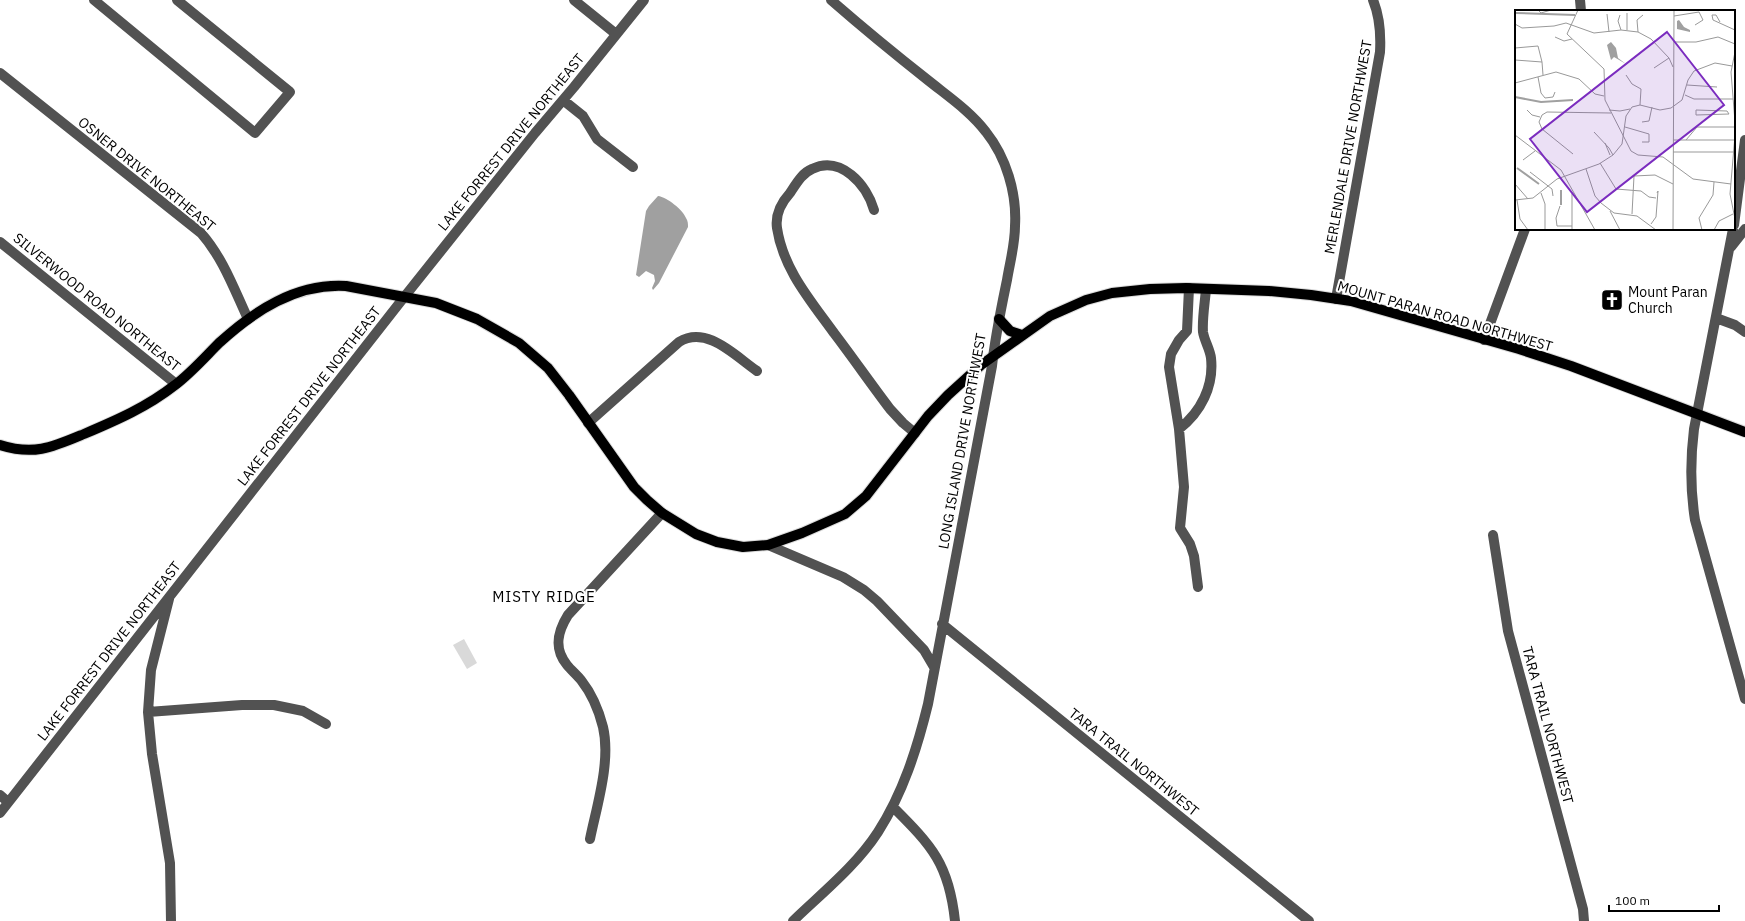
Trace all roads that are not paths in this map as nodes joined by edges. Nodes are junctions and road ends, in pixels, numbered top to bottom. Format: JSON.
{"nodes":[{"id":1,"x":94,"y":0,"type":"edge"},
{"id":2,"x":177,"y":0,"type":"edge"},
{"id":3,"x":574,"y":0,"type":"edge"},
{"id":4,"x":644,"y":0,"type":"edge"},
{"id":5,"x":831,"y":0,"type":"edge"},
{"id":6,"x":1373,"y":0,"type":"edge"},
{"id":7,"x":1580,"y":0,"type":"edge"},
{"id":8,"x":1581,"y":10,"type":"edge"},
{"id":9,"x":616,"y":34,"type":"junction"},
{"id":10,"x":0,"y":73,"type":"edge"},
{"id":11,"x":563,"y":100,"type":"junction"},
{"id":12,"x":1745,"y":140,"type":"edge"},
{"id":13,"x":633,"y":167,"type":"dead end"},
{"id":14,"x":874,"y":210,"type":"dead end"},
{"id":15,"x":1735,"y":217,"type":"edge"},
{"id":16,"x":1745,"y":229,"type":"edge"},
{"id":17,"x":1525,"y":230,"type":"edge"},
{"id":18,"x":1734,"y":230,"type":"edge"},
{"id":19,"x":0,"y":242,"type":"edge"},
{"id":20,"x":1731,"y":246,"type":"junction"},
{"id":21,"x":1189,"y":288,"type":"junction"},
{"id":22,"x":1206,"y":289,"type":"junction"},
{"id":23,"x":405,"y":296,"type":"junction"},
{"id":24,"x":1336,"y":298,"type":"junction"},
{"id":25,"x":1716,"y":318,"type":"junction"},
{"id":26,"x":248,"y":319,"type":"junction"},
{"id":27,"x":999,"y":319,"type":"junction"},
{"id":28,"x":1188,"y":331,"type":"junction"},
{"id":29,"x":1204,"y":332,"type":"junction"},
{"id":30,"x":1745,"y":332,"type":"edge"},
{"id":31,"x":1022,"y":335,"type":"junction"},
{"id":32,"x":1484,"y":340,"type":"junction"},
{"id":33,"x":993,"y":356,"type":"junction"},
{"id":34,"x":757,"y":371,"type":"dead end"},
{"id":35,"x":176,"y":384,"type":"junction"},
{"id":36,"x":1696,"y":414,"type":"junction"},
{"id":37,"x":588,"y":423,"type":"junction"},
{"id":38,"x":1180,"y":429,"type":"junction"},
{"id":39,"x":1745,"y":432,"type":"edge"},
{"id":40,"x":915,"y":433,"type":"junction"},
{"id":41,"x":0,"y":445,"type":"edge"},
{"id":42,"x":662,"y":513,"type":"junction"},
{"id":43,"x":1493,"y":535,"type":"dead end"},
{"id":44,"x":768,"y":545,"type":"junction"},
{"id":45,"x":1198,"y":587,"type":"dead end"},
{"id":46,"x":170,"y":595,"type":"junction"},
{"id":47,"x":942,"y":624,"type":"junction"},
{"id":48,"x":934,"y":667,"type":"junction"},
{"id":49,"x":1745,"y":699,"type":"edge"},
{"id":50,"x":148,"y":712,"type":"junction"},
{"id":51,"x":326,"y":724,"type":"dead end"},
{"id":52,"x":0,"y":795,"type":"edge"},
{"id":53,"x":8,"y":802,"type":"junction"},
{"id":54,"x":893,"y":806,"type":"junction"},
{"id":55,"x":0,"y":813,"type":"edge"},
{"id":56,"x":590,"y":839,"type":"dead end"},
{"id":57,"x":171,"y":921,"type":"edge"},
{"id":58,"x":794,"y":921,"type":"edge"},
{"id":59,"x":955,"y":921,"type":"edge"},
{"id":60,"x":1309,"y":921,"type":"edge"},
{"id":61,"x":1584,"y":921,"type":"edge"}],
"edges":[{"from":1,"to":2,"type":"street"},
{"from":3,"to":9,"type":"street"},
{"from":4,"to":9,"type":"street","name":"LAKE FORREST DRIVE NORTHEAST"},
{"from":5,"to":27,"type":"street","name":"LONG ISLAND DRIVE NORTHWEST"},
{"from":6,"to":24,"type":"street","name":"MERLENDALE DRIVE NORTHWEST"},
{"from":7,"to":8,"type":"street"},
{"from":9,"to":11,"type":"street","name":"LAKE FORREST DRIVE NORTHEAST"},
{"from":10,"to":26,"type":"street","name":"OSNER DRIVE NORTHEAST"},
{"from":11,"to":13,"type":"street"},
{"from":11,"to":23,"type":"street","name":"LAKE FORREST DRIVE NORTHEAST"},
{"from":12,"to":15,"type":"street"},
{"from":14,"to":40,"type":"street"},
{"from":16,"to":20,"type":"street"},
{"from":17,"to":32,"type":"street"},
{"from":18,"to":20,"type":"street"},
{"from":19,"to":35,"type":"street","name":"SILVERWOOD ROAD NORTHEAST"},
{"from":20,"to":25,"type":"street"},
{"from":21,"to":22,"type":"main road","name":"MOUNT PARAN ROAD NORTHWEST"},
{"from":21,"to":28,"type":"street"},
{"from":21,"to":31,"type":"main road","name":"MOUNT PARAN ROAD NORTHWEST"},
{"from":22,"to":24,"type":"main road","name":"MOUNT PARAN ROAD NORTHWEST"},
{"from":22,"to":29,"type":"street"},
{"from":23,"to":26,"type":"main road","name":"MOUNT PARAN ROAD NORTHWEST"},
{"from":23,"to":37,"type":"main road","name":"MOUNT PARAN ROAD NORTHWEST"},
{"from":23,"to":46,"type":"street","name":"LAKE FORREST DRIVE NORTHEAST"},
{"from":24,"to":32,"type":"main road","name":"MOUNT PARAN ROAD NORTHWEST"},
{"from":25,"to":30,"type":"street"},
{"from":25,"to":36,"type":"street"},
{"from":26,"to":35,"type":"main road","name":"MOUNT PARAN ROAD NORTHWEST"},
{"from":27,"to":31,"type":"main road"},
{"from":27,"to":33,"type":"street","name":"LONG ISLAND DRIVE NORTHWEST"},
{"from":28,"to":29,"type":"street"},
{"from":28,"to":38,"type":"street"},
{"from":29,"to":38,"type":"street"},
{"from":31,"to":33,"type":"main road","name":"MOUNT PARAN ROAD NORTHWEST"},
{"from":32,"to":36,"type":"main road","name":"MOUNT PARAN ROAD NORTHWEST"},
{"from":33,"to":40,"type":"main road","name":"MOUNT PARAN ROAD NORTHWEST"},
{"from":33,"to":47,"type":"street","name":"LONG ISLAND DRIVE NORTHWEST"},
{"from":34,"to":37,"type":"street"},
{"from":35,"to":41,"type":"main road","name":"MOUNT PARAN ROAD NORTHWEST"},
{"from":36,"to":39,"type":"main road","name":"MOUNT PARAN ROAD NORTHWEST"},
{"from":36,"to":49,"type":"street"},
{"from":37,"to":42,"type":"main road","name":"MOUNT PARAN ROAD NORTHWEST"},
{"from":38,"to":45,"type":"street"},
{"from":40,"to":44,"type":"main road","name":"MOUNT PARAN ROAD NORTHWEST"},
{"from":42,"to":44,"type":"main road","name":"MOUNT PARAN ROAD NORTHWEST"},
{"from":42,"to":56,"type":"street"},
{"from":43,"to":61,"type":"street","name":"TARA TRAIL NORTHWEST"},
{"from":44,"to":48,"type":"street"},
{"from":46,"to":50,"type":"street"},
{"from":46,"to":53,"type":"street","name":"LAKE FORREST DRIVE NORTHEAST"},
{"from":47,"to":48,"type":"street","name":"LONG ISLAND DRIVE NORTHWEST"},
{"from":47,"to":60,"type":"street","name":"TARA TRAIL NORTHWEST"},
{"from":48,"to":54,"type":"street","name":"LONG ISLAND DRIVE NORTHWEST"},
{"from":50,"to":51,"type":"street"},
{"from":50,"to":57,"type":"street"},
{"from":52,"to":53,"type":"street"},
{"from":53,"to":55,"type":"street","name":"LAKE FORREST DRIVE NORTHEAST"},
{"from":54,"to":58,"type":"street","name":"LONG ISLAND DRIVE NORTHWEST"},
{"from":54,"to":59,"type":"street"}]}
